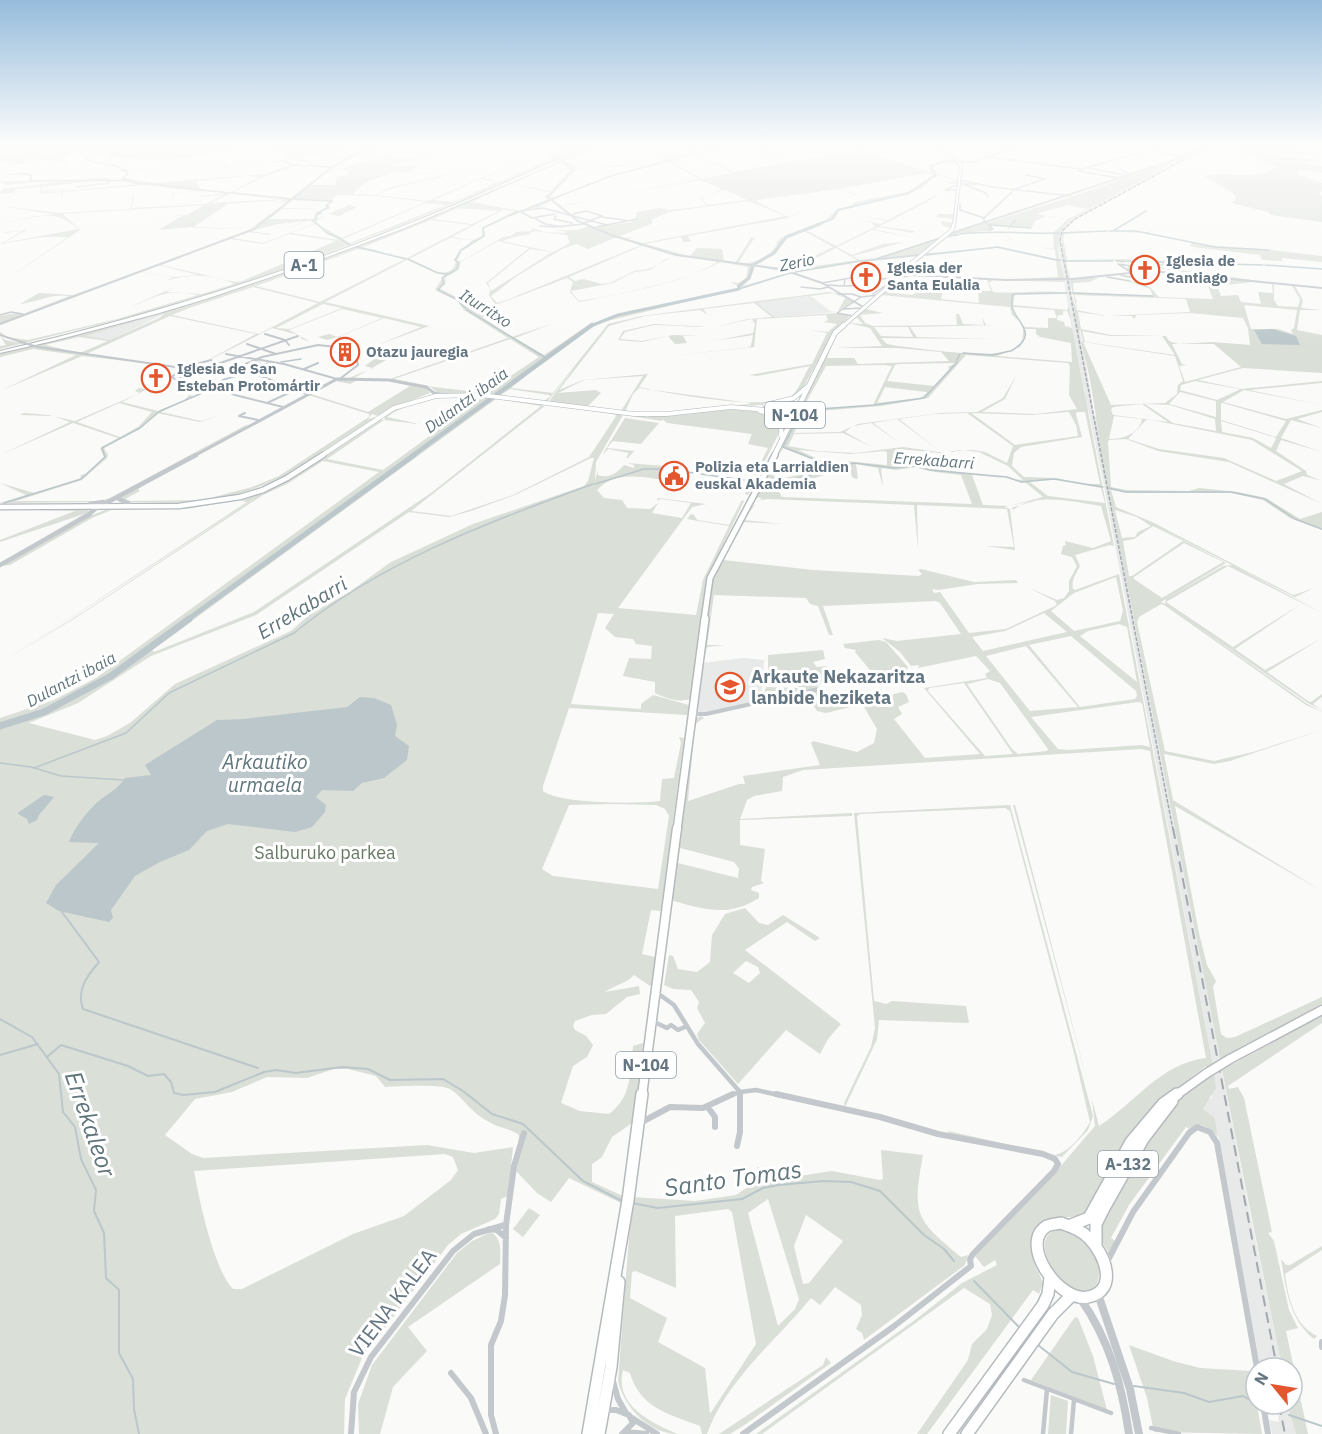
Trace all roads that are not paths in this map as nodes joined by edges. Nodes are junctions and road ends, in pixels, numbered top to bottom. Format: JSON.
{"nodes":[{"id":1,"x":275,"y":212,"type":"edge"},
{"id":2,"x":437,"y":212,"type":"edge"},
{"id":3,"x":441,"y":212,"type":"edge"},
{"id":4,"x":521,"y":212,"type":"edge"},
{"id":5,"x":555,"y":212,"type":"edge"},
{"id":6,"x":566,"y":212,"type":"edge"},
{"id":7,"x":958,"y":212,"type":"edge"},
{"id":8,"x":1020,"y":212,"type":"edge"},
{"id":9,"x":559,"y":213,"type":"junction"},
{"id":10,"x":569,"y":214,"type":"junction"},
{"id":11,"x":556,"y":216,"type":"dead end"},
{"id":12,"x":602,"y":217,"type":"junction"},
{"id":13,"x":536,"y":218,"type":"junction"},
{"id":14,"x":637,"y":219,"type":"dead end"},
{"id":15,"x":591,"y":220,"type":"junction"},
{"id":16,"x":628,"y":221,"type":"junction"},
{"id":17,"x":573,"y":223,"type":"junction"},
{"id":18,"x":545,"y":224,"type":"junction"},
{"id":19,"x":585,"y":224,"type":"junction"},
{"id":20,"x":607,"y":225,"type":"junction"},
{"id":21,"x":563,"y":227,"type":"junction"},
{"id":22,"x":596,"y":227,"type":"junction"},
{"id":23,"x":957,"y":230,"type":"junction"},
{"id":24,"x":949,"y":234,"type":"junction"},
{"id":25,"x":1150,"y":269,"type":"dead end"},
{"id":26,"x":930,"y":270,"type":"dead end"},
{"id":27,"x":1142,"y":270,"type":"junction"},
{"id":28,"x":868,"y":272,"type":"dead end"},
{"id":29,"x":1132,"y":273,"type":"junction"},
{"id":30,"x":912,"y":275,"type":"junction"},
{"id":31,"x":1121,"y":275,"type":"junction"},
{"id":32,"x":870,"y":276,"type":"junction"},
{"id":33,"x":1107,"y":277,"type":"junction"},
{"id":34,"x":855,"y":278,"type":"junction"},
{"id":35,"x":875,"y":278,"type":"junction"},
{"id":36,"x":845,"y":279,"type":"junction"},
{"id":37,"x":1128,"y":279,"type":"junction"},
{"id":38,"x":868,"y":280,"type":"junction"},
{"id":39,"x":822,"y":282,"type":"junction"},
{"id":40,"x":875,"y":284,"type":"junction"},
{"id":41,"x":891,"y":284,"type":"junction"},
{"id":42,"x":870,"y":285,"type":"junction"},
{"id":43,"x":827,"y":286,"type":"junction"},
{"id":44,"x":844,"y":286,"type":"junction"},
{"id":45,"x":801,"y":287,"type":"dead end"},
{"id":46,"x":1322,"y":288,"type":"edge"},
{"id":47,"x":874,"y":291,"type":"junction"},
{"id":48,"x":905,"y":291,"type":"dead end"},
{"id":49,"x":838,"y":294,"type":"junction"},
{"id":50,"x":878,"y":294,"type":"junction"},
{"id":51,"x":860,"y":296,"type":"junction"},
{"id":52,"x":854,"y":302,"type":"junction"},
{"id":53,"x":863,"y":308,"type":"junction"},
{"id":54,"x":843,"y":309,"type":"junction"},
{"id":55,"x":23,"y":314,"type":"junction"},
{"id":56,"x":0,"y":315,"type":"edge"},
{"id":57,"x":854,"y":315,"type":"junction"},
{"id":58,"x":0,"y":324,"type":"edge"},
{"id":59,"x":265,"y":334,"type":"dead end"},
{"id":60,"x":0,"y":335,"type":"edge"},
{"id":61,"x":298,"y":336,"type":"dead end"},
{"id":62,"x":285,"y":340,"type":"junction"},
{"id":63,"x":247,"y":344,"type":"dead end"},
{"id":64,"x":37,"y":345,"type":"junction"},
{"id":65,"x":289,"y":345,"type":"dead end"},
{"id":66,"x":829,"y":345,"type":"junction"},
{"id":67,"x":261,"y":349,"type":"junction"},
{"id":68,"x":0,"y":351,"type":"edge"},
{"id":69,"x":226,"y":354,"type":"dead end"},
{"id":70,"x":277,"y":354,"type":"junction"},
{"id":71,"x":239,"y":356,"type":"junction"},
{"id":72,"x":256,"y":360,"type":"junction"},
{"id":73,"x":318,"y":363,"type":"dead end"},
{"id":74,"x":218,"y":364,"type":"junction"},
{"id":75,"x":182,"y":368,"type":"junction"},
{"id":76,"x":237,"y":369,"type":"junction"},
{"id":77,"x":303,"y":369,"type":"junction"},
{"id":78,"x":229,"y":371,"type":"junction"},
{"id":79,"x":262,"y":376,"type":"junction"},
{"id":80,"x":178,"y":379,"type":"junction"},
{"id":81,"x":339,"y":379,"type":"junction"},
{"id":82,"x":807,"y":387,"type":"junction"},
{"id":83,"x":296,"y":390,"type":"junction"},
{"id":84,"x":309,"y":393,"type":"junction"},
{"id":85,"x":433,"y":393,"type":"junction"},
{"id":86,"x":267,"y":403,"type":"junction"},
{"id":87,"x":283,"y":407,"type":"junction"},
{"id":88,"x":738,"y":407,"type":"junction"},
{"id":89,"x":245,"y":413,"type":"dead end"},
{"id":90,"x":794,"y":414,"type":"junction"},
{"id":91,"x":258,"y":420,"type":"junction"},
{"id":92,"x":781,"y":436,"type":"junction"},
{"id":93,"x":301,"y":468,"type":"junction"},
{"id":94,"x":758,"y":483,"type":"junction"},
{"id":95,"x":119,"y":498,"type":"junction"},
{"id":96,"x":90,"y":504,"type":"junction"},
{"id":97,"x":129,"y":504,"type":"junction"},
{"id":98,"x":0,"y":506,"type":"edge"},
{"id":99,"x":80,"y":507,"type":"junction"},
{"id":100,"x":119,"y":507,"type":"junction"},
{"id":101,"x":101,"y":508,"type":"junction"},
{"id":102,"x":0,"y":565,"type":"edge"},
{"id":103,"x":819,"y":689,"type":"dead end"},
{"id":104,"x":691,"y":714,"type":"junction"},
{"id":105,"x":655,"y":991,"type":"junction"},
{"id":106,"x":1322,"y":1010,"type":"edge"},
{"id":107,"x":652,"y":1021,"type":"junction"},
{"id":108,"x":687,"y":1026,"type":"junction"},
{"id":109,"x":740,"y":1092,"type":"junction"},
{"id":110,"x":1180,"y":1092,"type":"junction"},
{"id":111,"x":706,"y":1106,"type":"junction"},
{"id":112,"x":638,"y":1124,"type":"junction"},
{"id":113,"x":715,"y":1126,"type":"dead end"},
{"id":114,"x":524,"y":1133,"type":"dead end"},
{"id":115,"x":737,"y":1146,"type":"dead end"},
{"id":116,"x":507,"y":1212,"type":"junction"},
{"id":117,"x":506,"y":1225,"type":"junction"},
{"id":118,"x":1071,"y":1225,"type":"junction"},
{"id":119,"x":492,"y":1227,"type":"junction"},
{"id":120,"x":506,"y":1238,"type":"junction"},
{"id":121,"x":1096,"y":1244,"type":"junction"},
{"id":122,"x":621,"y":1250,"type":"junction"},
{"id":123,"x":1106,"y":1265,"type":"junction"},
{"id":124,"x":1050,"y":1278,"type":"junction"},
{"id":125,"x":1098,"y":1294,"type":"junction"},
{"id":126,"x":1076,"y":1297,"type":"junction"},
{"id":127,"x":614,"y":1338,"type":"junction"},
{"id":128,"x":1322,"y":1342,"type":"edge"},
{"id":129,"x":1322,"y":1347,"type":"edge"},
{"id":130,"x":1114,"y":1356,"type":"junction"},
{"id":131,"x":1255,"y":1356,"type":"edge"},
{"id":132,"x":451,"y":1374,"type":"dead end"},
{"id":133,"x":1024,"y":1380,"type":"dead end"},
{"id":134,"x":1047,"y":1389,"type":"junction"},
{"id":135,"x":1074,"y":1400,"type":"junction"},
{"id":136,"x":604,"y":1410,"type":"junction"},
{"id":137,"x":1130,"y":1411,"type":"junction"},
{"id":138,"x":1111,"y":1413,"type":"dead end"},
{"id":139,"x":628,"y":1414,"type":"junction"},
{"id":140,"x":1265,"y":1416,"type":"edge"},
{"id":141,"x":1151,"y":1428,"type":"dead end"},
{"id":142,"x":624,"y":1433,"type":"edge"},
{"id":143,"x":351,"y":1434,"type":"edge"},
{"id":144,"x":486,"y":1434,"type":"edge"},
{"id":145,"x":496,"y":1434,"type":"edge"},
{"id":146,"x":589,"y":1434,"type":"edge"},
{"id":147,"x":599,"y":1434,"type":"edge"},
{"id":148,"x":646,"y":1434,"type":"edge"},
{"id":149,"x":657,"y":1434,"type":"edge"},
{"id":150,"x":743,"y":1434,"type":"edge"},
{"id":151,"x":949,"y":1434,"type":"edge"},
{"id":152,"x":967,"y":1434,"type":"edge"},
{"id":153,"x":1043,"y":1434,"type":"edge"},
{"id":154,"x":1071,"y":1434,"type":"edge"},
{"id":155,"x":1130,"y":1434,"type":"edge"},
{"id":156,"x":1139,"y":1434,"type":"edge"},
{"id":157,"x":1179,"y":1434,"type":"edge"},
{"id":158,"x":1268,"y":1434,"type":"edge"}],
"edges":[{"from":1,"to":55,"type":"street"},
{"from":2,"to":68,"type":"highway","number":"A-1"},
{"from":3,"to":64,"type":"highway","number":"A-1"},
{"from":4,"to":13,"type":"street"},
{"from":5,"to":9,"type":"street"},
{"from":6,"to":10,"type":"street"},
{"from":7,"to":23,"type":"main road","number":"N-104"},
{"from":8,"to":23,"type":"street"},
{"from":9,"to":10,"type":"street"},
{"from":9,"to":13,"type":"street"},
{"from":10,"to":12,"type":"street"},
{"from":10,"to":15,"type":"street"},
{"from":10,"to":19,"type":"street"},
{"from":11,"to":17,"type":"street"},
{"from":12,"to":15,"type":"street"},
{"from":12,"to":16,"type":"street"},
{"from":13,"to":18,"type":"street"},
{"from":14,"to":16,"type":"street"},
{"from":15,"to":19,"type":"street"},
{"from":15,"to":20,"type":"street"},
{"from":16,"to":20,"type":"street"},
{"from":17,"to":19,"type":"street"},
{"from":17,"to":21,"type":"street"},
{"from":18,"to":21,"type":"street"},
{"from":18,"to":21,"type":"street"},
{"from":19,"to":22,"type":"street"},
{"from":20,"to":22,"type":"street"},
{"from":22,"to":39,"type":"street"},
{"from":23,"to":24,"type":"main road","number":"N-104"},
{"from":23,"to":24,"type":"street"},
{"from":24,"to":41,"type":"main road","number":"N-104"},
{"from":25,"to":27,"type":"street"},
{"from":26,"to":30,"type":"street"},
{"from":27,"to":29,"type":"street"},
{"from":27,"to":29,"type":"street"},
{"from":27,"to":37,"type":"street"},
{"from":27,"to":46,"type":"street"},
{"from":28,"to":32,"type":"street"},
{"from":29,"to":31,"type":"street"},
{"from":30,"to":33,"type":"street","bridge":true},
{"from":30,"to":41,"type":"street"},
{"from":31,"to":33,"type":"street"},
{"from":31,"to":37,"type":"street"},
{"from":32,"to":34,"type":"street"},
{"from":32,"to":35,"type":"street"},
{"from":33,"to":37,"type":"street"},
{"from":34,"to":36,"type":"street"},
{"from":34,"to":38,"type":"street"},
{"from":35,"to":38,"type":"street"},
{"from":35,"to":41,"type":"street"},
{"from":36,"to":39,"type":"street"},
{"from":36,"to":44,"type":"street"},
{"from":38,"to":40,"type":"street"},
{"from":39,"to":43,"type":"street"},
{"from":40,"to":41,"type":"street"},
{"from":40,"to":42,"type":"street"},
{"from":41,"to":47,"type":"street"},
{"from":41,"to":48,"type":"street"},
{"from":41,"to":50,"type":"main road","number":"N-104"},
{"from":42,"to":44,"type":"street"},
{"from":42,"to":47,"type":"street"},
{"from":43,"to":44,"type":"street"},
{"from":43,"to":45,"type":"street"},
{"from":43,"to":49,"type":"street"},
{"from":47,"to":50,"type":"street"},
{"from":49,"to":51,"type":"street"},
{"from":49,"to":52,"type":"street"},
{"from":50,"to":51,"type":"street"},
{"from":50,"to":53,"type":"main road","number":"N-104"},
{"from":51,"to":52,"type":"street"},
{"from":52,"to":53,"type":"street"},
{"from":52,"to":54,"type":"street"},
{"from":53,"to":54,"type":"street"},
{"from":53,"to":57,"type":"main road","number":"N-104"},
{"from":54,"to":57,"type":"street"},
{"from":55,"to":56,"type":"street"},
{"from":55,"to":58,"type":"street"},
{"from":57,"to":66,"type":"main road","number":"N-104"},
{"from":59,"to":62,"type":"street"},
{"from":60,"to":64,"type":"street","bridge":true},
{"from":61,"to":62,"type":"street"},
{"from":62,"to":65,"type":"street"},
{"from":62,"to":67,"type":"street"},
{"from":63,"to":67,"type":"street"},
{"from":64,"to":68,"type":"highway","number":"A-1"},
{"from":64,"to":75,"type":"street"},
{"from":66,"to":82,"type":"main road","number":"N-104"},
{"from":66,"to":90,"type":"main road","number":"N-104"},
{"from":67,"to":70,"type":"street"},
{"from":67,"to":71,"type":"street"},
{"from":69,"to":71,"type":"street"},
{"from":70,"to":72,"type":"street"},
{"from":70,"to":81,"type":"street"},
{"from":71,"to":72,"type":"street"},
{"from":71,"to":74,"type":"street"},
{"from":72,"to":76,"type":"street"},
{"from":72,"to":77,"type":"street"},
{"from":72,"to":79,"type":"street"},
{"from":73,"to":77,"type":"street"},
{"from":74,"to":75,"type":"street"},
{"from":74,"to":78,"type":"street"},
{"from":74,"to":80,"type":"street"},
{"from":75,"to":80,"type":"street"},
{"from":76,"to":78,"type":"street"},
{"from":76,"to":79,"type":"street"},
{"from":77,"to":81,"type":"street"},
{"from":78,"to":80,"type":"street"},
{"from":79,"to":83,"type":"street"},
{"from":80,"to":86,"type":"street"},
{"from":81,"to":84,"type":"street"},
{"from":81,"to":85,"type":"street"},
{"from":82,"to":88,"type":"main road"},
{"from":82,"to":90,"type":"main road","number":"N-104"},
{"from":83,"to":84,"type":"street"},
{"from":83,"to":86,"type":"street"},
{"from":84,"to":87,"type":"street"},
{"from":85,"to":88,"type":"main road"},
{"from":85,"to":93,"type":"main road"},
{"from":86,"to":87,"type":"street"},
{"from":87,"to":91,"type":"street"},
{"from":88,"to":90,"type":"main road"},
{"from":88,"to":92,"type":"main road"},
{"from":89,"to":91,"type":"street"},
{"from":90,"to":92,"type":"main road","number":"N-104"},
{"from":90,"to":94,"type":"main road","number":"N-104"},
{"from":91,"to":95,"type":"street"},
{"from":92,"to":94,"type":"main road","number":"N-104"},
{"from":93,"to":97,"type":"main road"},
{"from":93,"to":100,"type":"main road"},
{"from":94,"to":104,"type":"main road","number":"N-104"},
{"from":95,"to":96,"type":"street"},
{"from":95,"to":97,"type":"street"},
{"from":95,"to":101,"type":"street"},
{"from":96,"to":98,"type":"main road"},
{"from":96,"to":101,"type":"main road"},
{"from":97,"to":101,"type":"main road"},
{"from":98,"to":99,"type":"main road"},
{"from":99,"to":101,"type":"main road"},
{"from":99,"to":101,"type":"street"},
{"from":100,"to":101,"type":"main road"},
{"from":100,"to":101,"type":"street"},
{"from":101,"to":102,"type":"street"},
{"from":103,"to":104,"type":"street"},
{"from":104,"to":105,"type":"main road","number":"N-104"},
{"from":105,"to":107,"type":"main road","number":"N-104"},
{"from":105,"to":108,"type":"street"},
{"from":106,"to":110,"type":"main road","number":"A-132","bridge":true},
{"from":107,"to":108,"type":"street"},
{"from":107,"to":112,"type":"main road","number":"N-104"},
{"from":108,"to":109,"type":"street"},
{"from":109,"to":111,"type":"street"},
{"from":109,"to":115,"type":"street"},
{"from":109,"to":150,"type":"street"},
{"from":110,"to":118,"type":"main road","number":"A-132"},
{"from":110,"to":121,"type":"main road","number":"A-132"},
{"from":111,"to":112,"type":"street"},
{"from":111,"to":113,"type":"street"},
{"from":112,"to":122,"type":"main road","number":"N-104"},
{"from":114,"to":116,"type":"street"},
{"from":116,"to":117,"type":"street"},
{"from":116,"to":119,"type":"street"},
{"from":117,"to":119,"type":"street","name":"VIENA KALEA"},
{"from":117,"to":120,"type":"street"},
{"from":118,"to":121,"type":"main road"},
{"from":118,"to":124,"type":"main road"},
{"from":119,"to":120,"type":"street"},
{"from":119,"to":143,"type":"street","name":"VIENA KALEA"},
{"from":120,"to":145,"type":"street"},
{"from":121,"to":123,"type":"main road"},
{"from":122,"to":127,"type":"main road","number":"N-104"},
{"from":122,"to":146,"type":"main road","number":"N-104"},
{"from":123,"to":125,"type":"main road"},
{"from":123,"to":131,"type":"street"},
{"from":124,"to":126,"type":"main road"},
{"from":124,"to":151,"type":"main road"},
{"from":125,"to":126,"type":"main road"},
{"from":125,"to":130,"type":"street"},
{"from":126,"to":130,"type":"street"},
{"from":126,"to":152,"type":"main road"},
{"from":127,"to":136,"type":"main road","number":"N-104"},
{"from":127,"to":139,"type":"street"},
{"from":128,"to":129,"type":"street"},
{"from":130,"to":137,"type":"street"},
{"from":132,"to":144,"type":"street"},
{"from":133,"to":134,"type":"street"},
{"from":134,"to":135,"type":"street"},
{"from":134,"to":153,"type":"street"},
{"from":135,"to":138,"type":"street"},
{"from":135,"to":154,"type":"street"},
{"from":136,"to":139,"type":"street"},
{"from":136,"to":146,"type":"street"},
{"from":136,"to":147,"type":"main road","number":"N-104"},
{"from":137,"to":155,"type":"street"},
{"from":137,"to":156,"type":"street"},
{"from":139,"to":142,"type":"street"},
{"from":139,"to":149,"type":"street"},
{"from":140,"to":158,"type":"street"},
{"from":141,"to":157,"type":"street"},
{"from":142,"to":148,"type":"street"}]}
